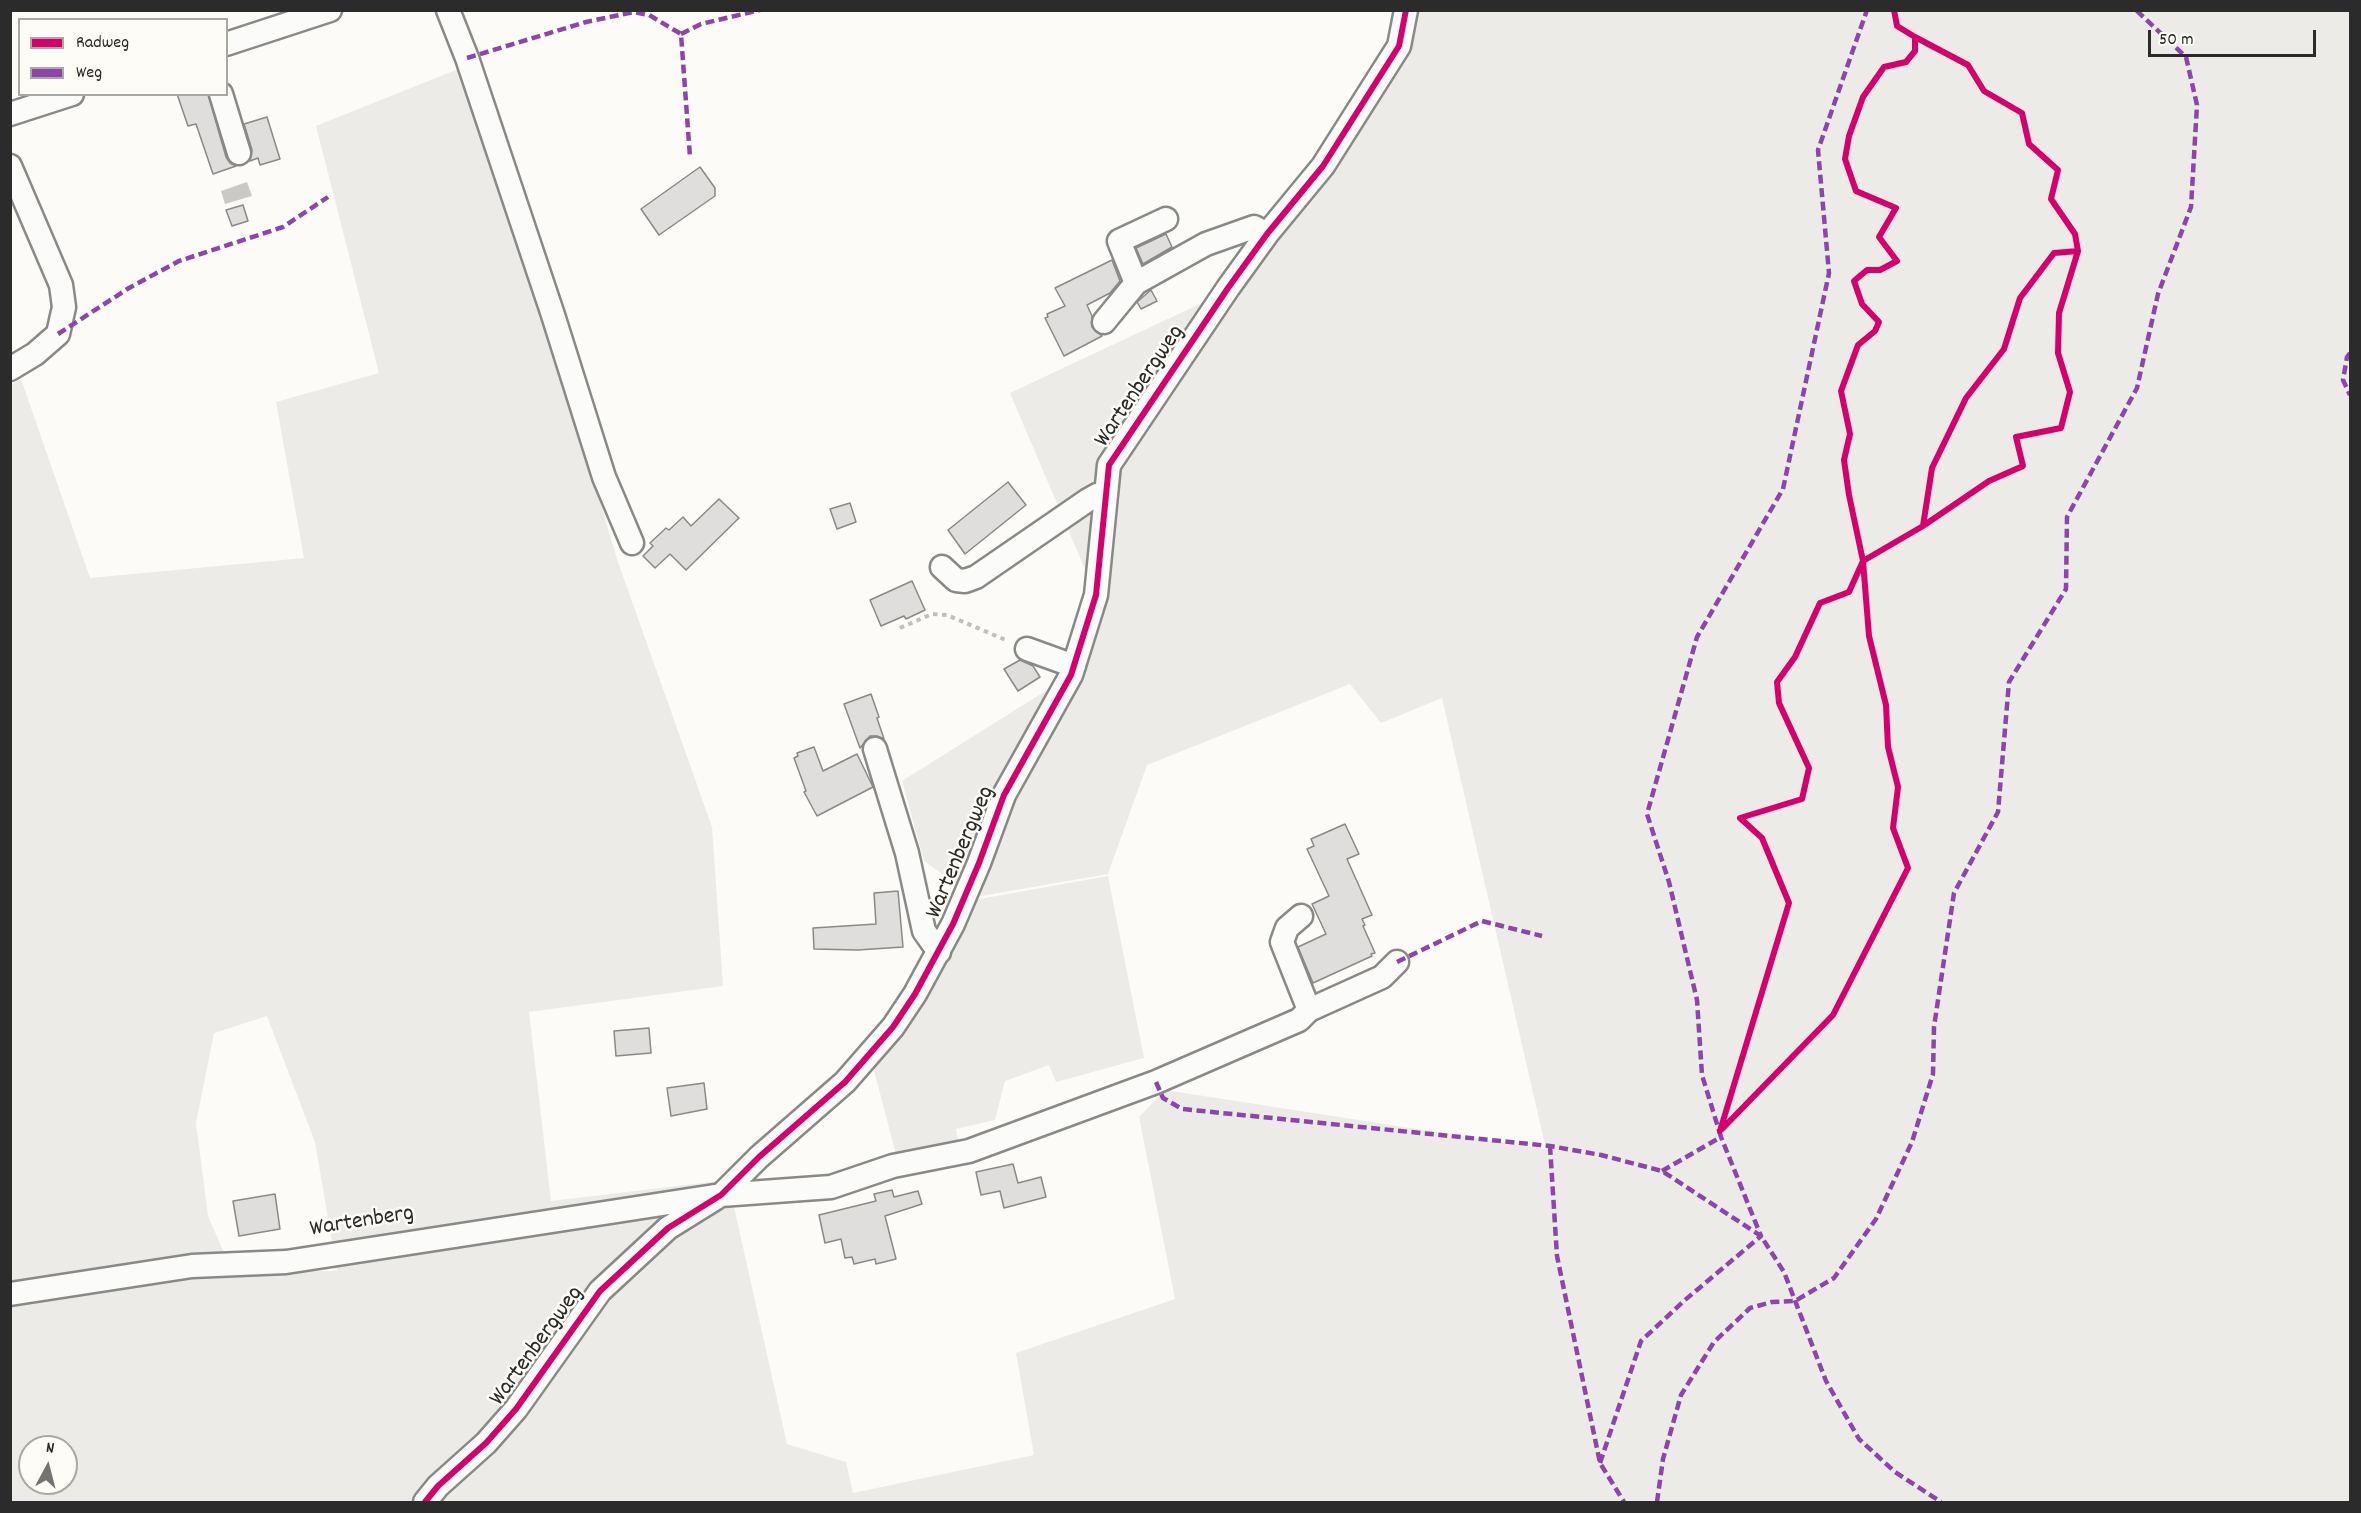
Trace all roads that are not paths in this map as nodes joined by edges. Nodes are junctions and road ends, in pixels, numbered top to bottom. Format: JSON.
{"nodes":[{"id":1,"x":330,"y":10,"type":"edge"},
{"id":2,"x":448,"y":10,"type":"edge"},
{"id":3,"x":1406,"y":10,"type":"edge"},
{"id":4,"x":228,"y":43,"type":"edge"},
{"id":5,"x":66,"y":96,"type":"edge"},
{"id":6,"x":221,"y":96,"type":"edge"},
{"id":7,"x":10,"y":114,"type":"edge"},
{"id":8,"x":239,"y":153,"type":"dead end"},
{"id":9,"x":10,"y":166,"type":"edge"},
{"id":10,"x":1167,"y":219,"type":"dead end"},
{"id":11,"x":1267,"y":234,"type":"junction"},
{"id":12,"x":1136,"y":283,"type":"junction"},
{"id":13,"x":1104,"y":322,"type":"dead end"},
{"id":14,"x":10,"y":369,"type":"edge"},
{"id":15,"x":1105,"y":494,"type":"junction"},
{"id":16,"x":632,"y":543,"type":"dead end"},
{"id":17,"x":942,"y":567,"type":"dead end"},
{"id":18,"x":1027,"y":649,"type":"dead end"},
{"id":19,"x":1074,"y":666,"type":"junction"},
{"id":20,"x":875,"y":749,"type":"dead end"},
{"id":21,"x":1301,"y":916,"type":"dead end"},
{"id":22,"x":939,"y":952,"type":"junction"},
{"id":23,"x":1397,"y":962,"type":"dead end"},
{"id":24,"x":1310,"y":1010,"type":"junction"},
{"id":25,"x":721,"y":1195,"type":"junction"},
{"id":26,"x":10,"y":1294,"type":"edge"},
{"id":27,"x":425,"y":1503,"type":"edge"}],
"edges":[{"from":1,"to":4,"type":"street"},
{"from":2,"to":16,"type":"street"},
{"from":3,"to":11,"type":"street","name":"Wartenbergweg"},
{"from":5,"to":7,"type":"street"},
{"from":6,"to":8,"type":"street"},
{"from":9,"to":14,"type":"street"},
{"from":10,"to":12,"type":"street"},
{"from":11,"to":12,"type":"street"},
{"from":11,"to":15,"type":"street","name":"Wartenbergweg"},
{"from":12,"to":13,"type":"street"},
{"from":15,"to":17,"type":"street"},
{"from":15,"to":19,"type":"street","name":"Wartenbergweg"},
{"from":18,"to":19,"type":"street"},
{"from":19,"to":22,"type":"street","name":"Wartenbergweg"},
{"from":20,"to":22,"type":"street"},
{"from":21,"to":24,"type":"street"},
{"from":22,"to":25,"type":"street","name":"Wartenbergweg"},
{"from":23,"to":24,"type":"street","name":"Wartenbergweg"},
{"from":24,"to":25,"type":"street","name":"Wartenbergweg"},
{"from":25,"to":26,"type":"street","name":"Wartenberg"},
{"from":25,"to":27,"type":"street","name":"Wartenbergweg"}]}
